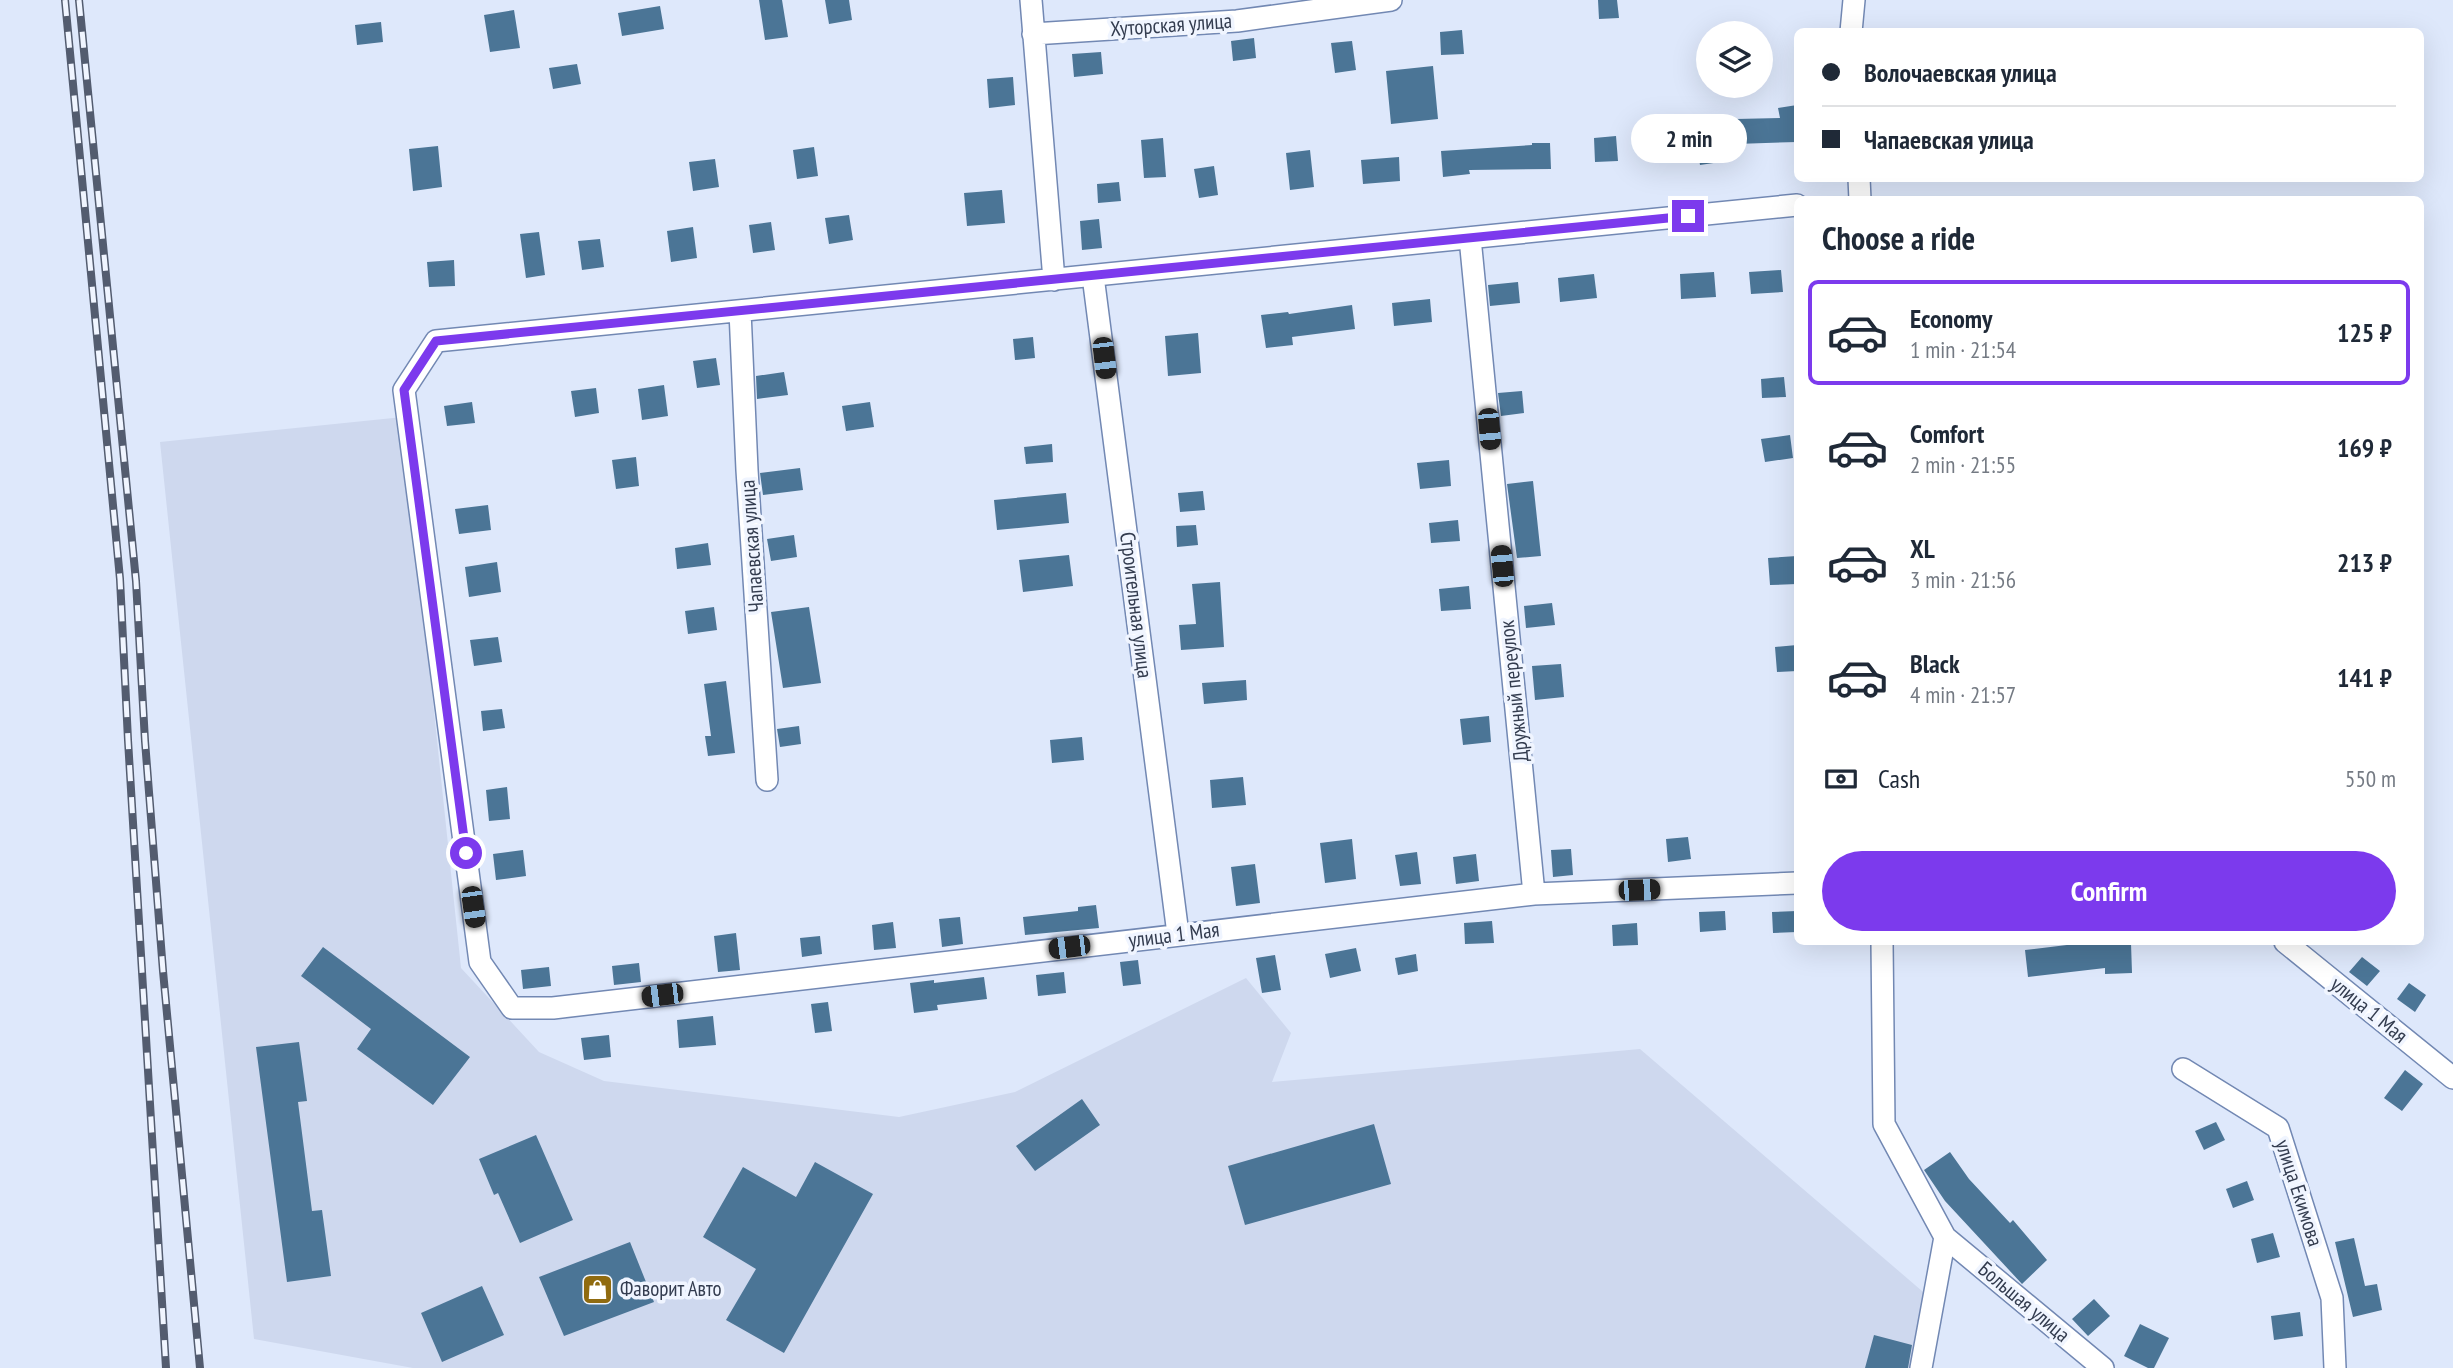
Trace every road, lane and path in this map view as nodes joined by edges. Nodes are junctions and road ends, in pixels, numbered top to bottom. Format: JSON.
{"nodes":[{"id":1,"x":1031,"y":0,"type":"edge"},
{"id":2,"x":1391,"y":0,"type":"edge"},
{"id":3,"x":1854,"y":0,"type":"edge"},
{"id":4,"x":1851,"y":28,"type":"edge"},
{"id":5,"x":1033,"y":34,"type":"junction"},
{"id":6,"x":1794,"y":205,"type":"edge"},
{"id":7,"x":1470,"y":238,"type":"junction"},
{"id":8,"x":1093,"y":276,"type":"junction"},
{"id":9,"x":1054,"y":279,"type":"junction"},
{"id":10,"x":740,"y":311,"type":"junction"},
{"id":11,"x":766,"y":780,"type":"dead end"},
{"id":12,"x":1794,"y":883,"type":"edge"},
{"id":13,"x":1534,"y":894,"type":"junction"},
{"id":14,"x":1178,"y":934,"type":"junction"},
{"id":15,"x":1882,"y":945,"type":"edge"},
{"id":16,"x":2289,"y":945,"type":"edge"},
{"id":17,"x":2183,"y":1069,"type":"dead end"},
{"id":18,"x":2453,"y":1078,"type":"edge"},
{"id":19,"x":1945,"y":1237,"type":"junction"},
{"id":20,"x":1921,"y":1368,"type":"edge"},
{"id":21,"x":2104,"y":1368,"type":"edge"},
{"id":22,"x":2335,"y":1368,"type":"edge"}],
"edges":[{"from":1,"to":5,"type":"street"},
{"from":2,"to":5,"type":"street","name":"Хуторская улица"},
{"from":3,"to":4,"type":"street"},
{"from":5,"to":9,"type":"street"},
{"from":6,"to":7,"type":"street"},
{"from":7,"to":8,"type":"street"},
{"from":7,"to":13,"type":"street","name":"Дружный переулок"},
{"from":8,"to":9,"type":"street"},
{"from":8,"to":14,"type":"street","name":"Строительная улица"},
{"from":9,"to":10,"type":"street"},
{"from":10,"to":11,"type":"street","name":"Чапаевская улица"},
{"from":10,"to":14,"type":"street","name":"улица 1 Мая"},
{"from":12,"to":13,"type":"street","name":"улица 1 Мая"},
{"from":13,"to":14,"type":"street","name":"улица 1 Мая"},
{"from":15,"to":19,"type":"street"},
{"from":16,"to":18,"type":"street","name":"улица 1 Мая"},
{"from":17,"to":22,"type":"street","name":"улица Екимова"},
{"from":19,"to":20,"type":"street"},
{"from":19,"to":21,"type":"street","name":"Большая улица"}]}
